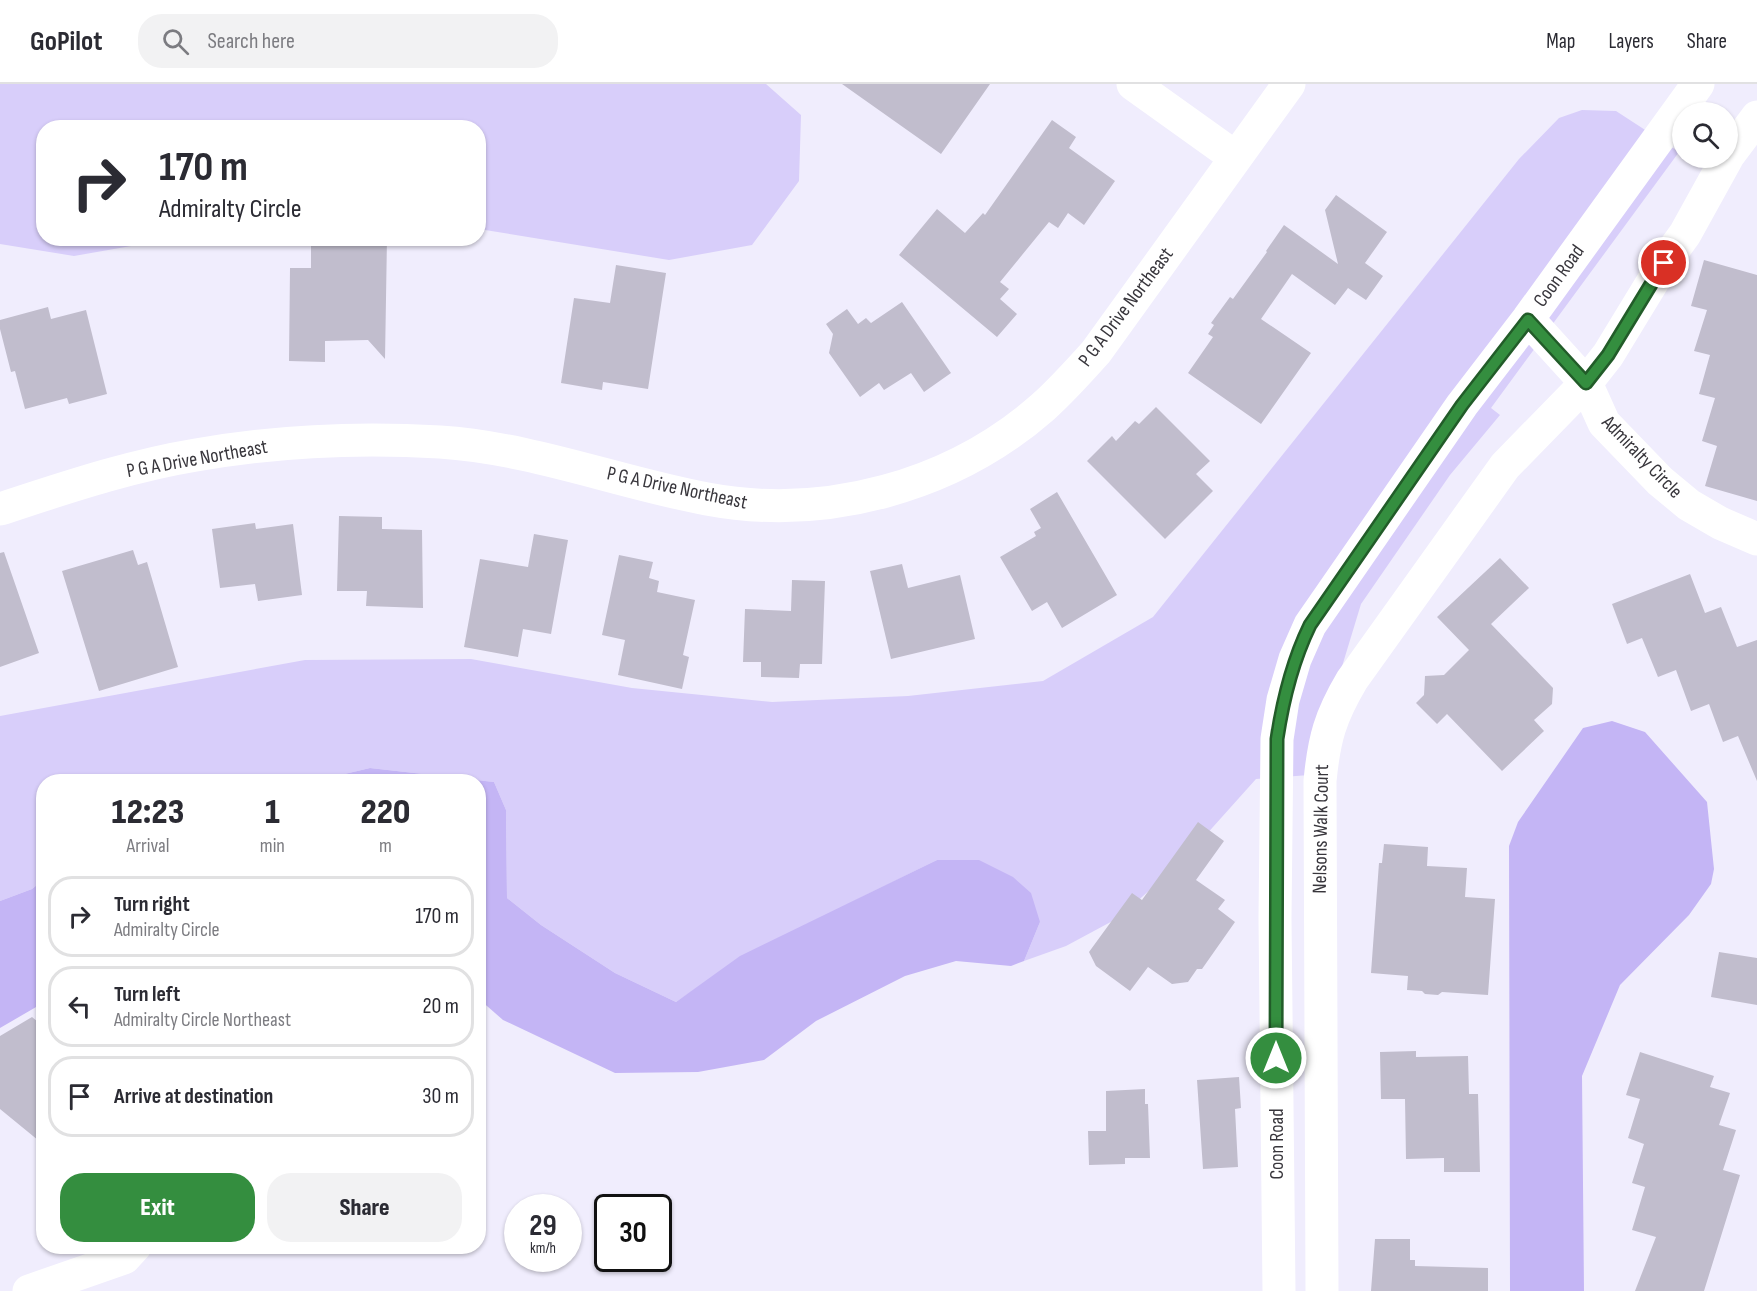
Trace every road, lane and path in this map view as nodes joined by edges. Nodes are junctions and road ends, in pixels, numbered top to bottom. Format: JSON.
{"nodes":[{"id":1,"x":1133,"y":84,"type":"edge"},
{"id":2,"x":1289,"y":84,"type":"edge"},
{"id":3,"x":1698,"y":84,"type":"edge"},
{"id":4,"x":1757,"y":117,"type":"edge"},
{"id":5,"x":1738,"y":142,"type":"edge"},
{"id":6,"x":1235,"y":157,"type":"junction"},
{"id":7,"x":1721,"y":168,"type":"edge"},
{"id":8,"x":1528,"y":320,"type":"junction"},
{"id":9,"x":1586,"y":383,"type":"junction"},
{"id":10,"x":0,"y":509,"type":"edge"},
{"id":11,"x":1757,"y":539,"type":"edge"},
{"id":12,"x":127,"y":1254,"type":"edge"},
{"id":13,"x":28,"y":1291,"type":"edge"},
{"id":14,"x":1279,"y":1291,"type":"edge"},
{"id":15,"x":1322,"y":1291,"type":"edge"}],
"edges":[{"from":1,"to":6,"type":"street"},
{"from":2,"to":6,"type":"street","name":"P G A Drive Northeast"},
{"from":3,"to":8,"type":"street","name":"Coon Road"},
{"from":4,"to":5,"type":"street","name":"Nelsons Walk Court"},
{"from":6,"to":10,"type":"street","name":"P G A Drive Northeast"},
{"from":7,"to":9,"type":"street","name":"Nelsons Walk Court"},
{"from":8,"to":9,"type":"street","name":"Admiralty Circle"},
{"from":8,"to":14,"type":"street","name":"Coon Road"},
{"from":9,"to":11,"type":"street","name":"Admiralty Circle"},
{"from":9,"to":15,"type":"street","name":"Nelsons Walk Court"},
{"from":12,"to":13,"type":"street"}]}
